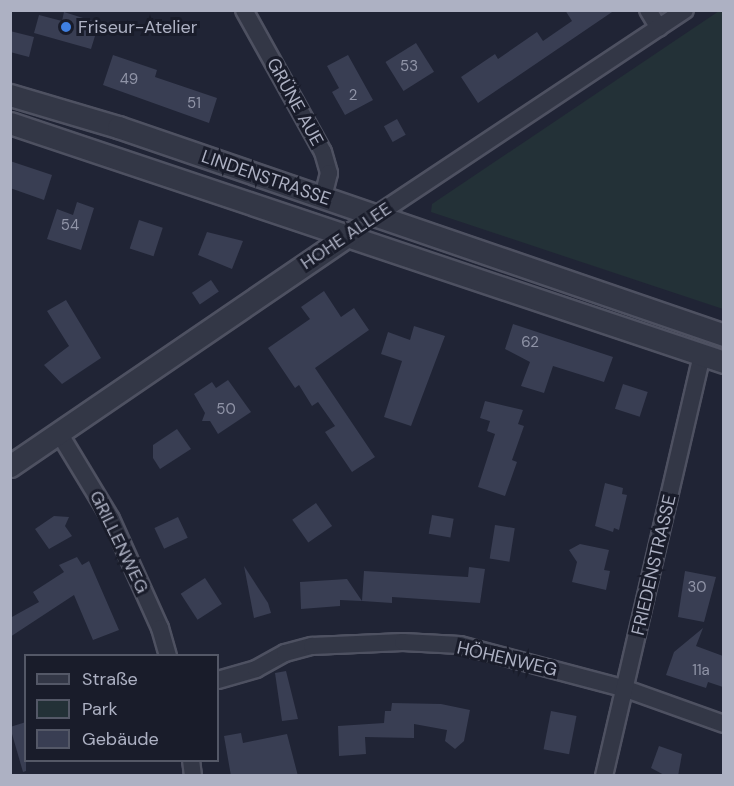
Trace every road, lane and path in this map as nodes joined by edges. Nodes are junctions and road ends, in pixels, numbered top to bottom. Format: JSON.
{"nodes":[{"id":1,"x":244,"y":10,"type":"edge"},
{"id":2,"x":648,"y":10,"type":"edge"},
{"id":3,"x":685,"y":10,"type":"edge"},
{"id":4,"x":659,"y":28,"type":"junction"},
{"id":5,"x":10,"y":95,"type":"edge"},
{"id":6,"x":10,"y":123,"type":"edge"},
{"id":7,"x":323,"y":197,"type":"junction"},
{"id":8,"x":375,"y":216,"type":"junction"},
{"id":9,"x":347,"y":235,"type":"junction"},
{"id":10,"x":723,"y":335,"type":"edge"},
{"id":11,"x":702,"y":355,"type":"junction"},
{"id":12,"x":723,"y":362,"type":"edge"},
{"id":13,"x":59,"y":433,"type":"junction"},
{"id":14,"x":10,"y":466,"type":"edge"},
{"id":15,"x":167,"y":654,"type":"edge"},
{"id":16,"x":219,"y":680,"type":"edge"},
{"id":17,"x":626,"y":689,"type":"junction"},
{"id":18,"x":723,"y":724,"type":"edge"},
{"id":19,"x":604,"y":776,"type":"edge"}],
"edges":[{"from":1,"to":7,"type":"street","name":"GRÜNE AUE"},
{"from":2,"to":4,"type":"street"},
{"from":3,"to":4,"type":"street","name":"HOHE ALLEE"},
{"from":4,"to":8,"type":"street","name":"HOHE ALLEE"},
{"from":5,"to":7,"type":"street","name":"LINDENSTRASSE"},
{"from":6,"to":9,"type":"street","name":"LINDENSTRASSE"},
{"from":7,"to":8,"type":"street","name":"LINDENSTRASSE"},
{"from":8,"to":9,"type":"street","name":"HOHE ALLEE"},
{"from":8,"to":10,"type":"street","name":"LINDENSTRASSE"},
{"from":9,"to":11,"type":"street","name":"LINDENSTRASSE"},
{"from":9,"to":13,"type":"street","name":"HOHE ALLEE"},
{"from":11,"to":12,"type":"street","name":"LINDENSTRASSE"},
{"from":11,"to":17,"type":"street","name":"FRIEDENSTRASSE"},
{"from":13,"to":14,"type":"street","name":"HOHE ALLEE"},
{"from":13,"to":15,"type":"street","name":"GRILLENWEG"},
{"from":16,"to":17,"type":"street","name":"HÖHENWEG"},
{"from":17,"to":18,"type":"street","name":"HÖHENWEG"},
{"from":17,"to":19,"type":"street","name":"FRIEDENSTRASSE"}]}
